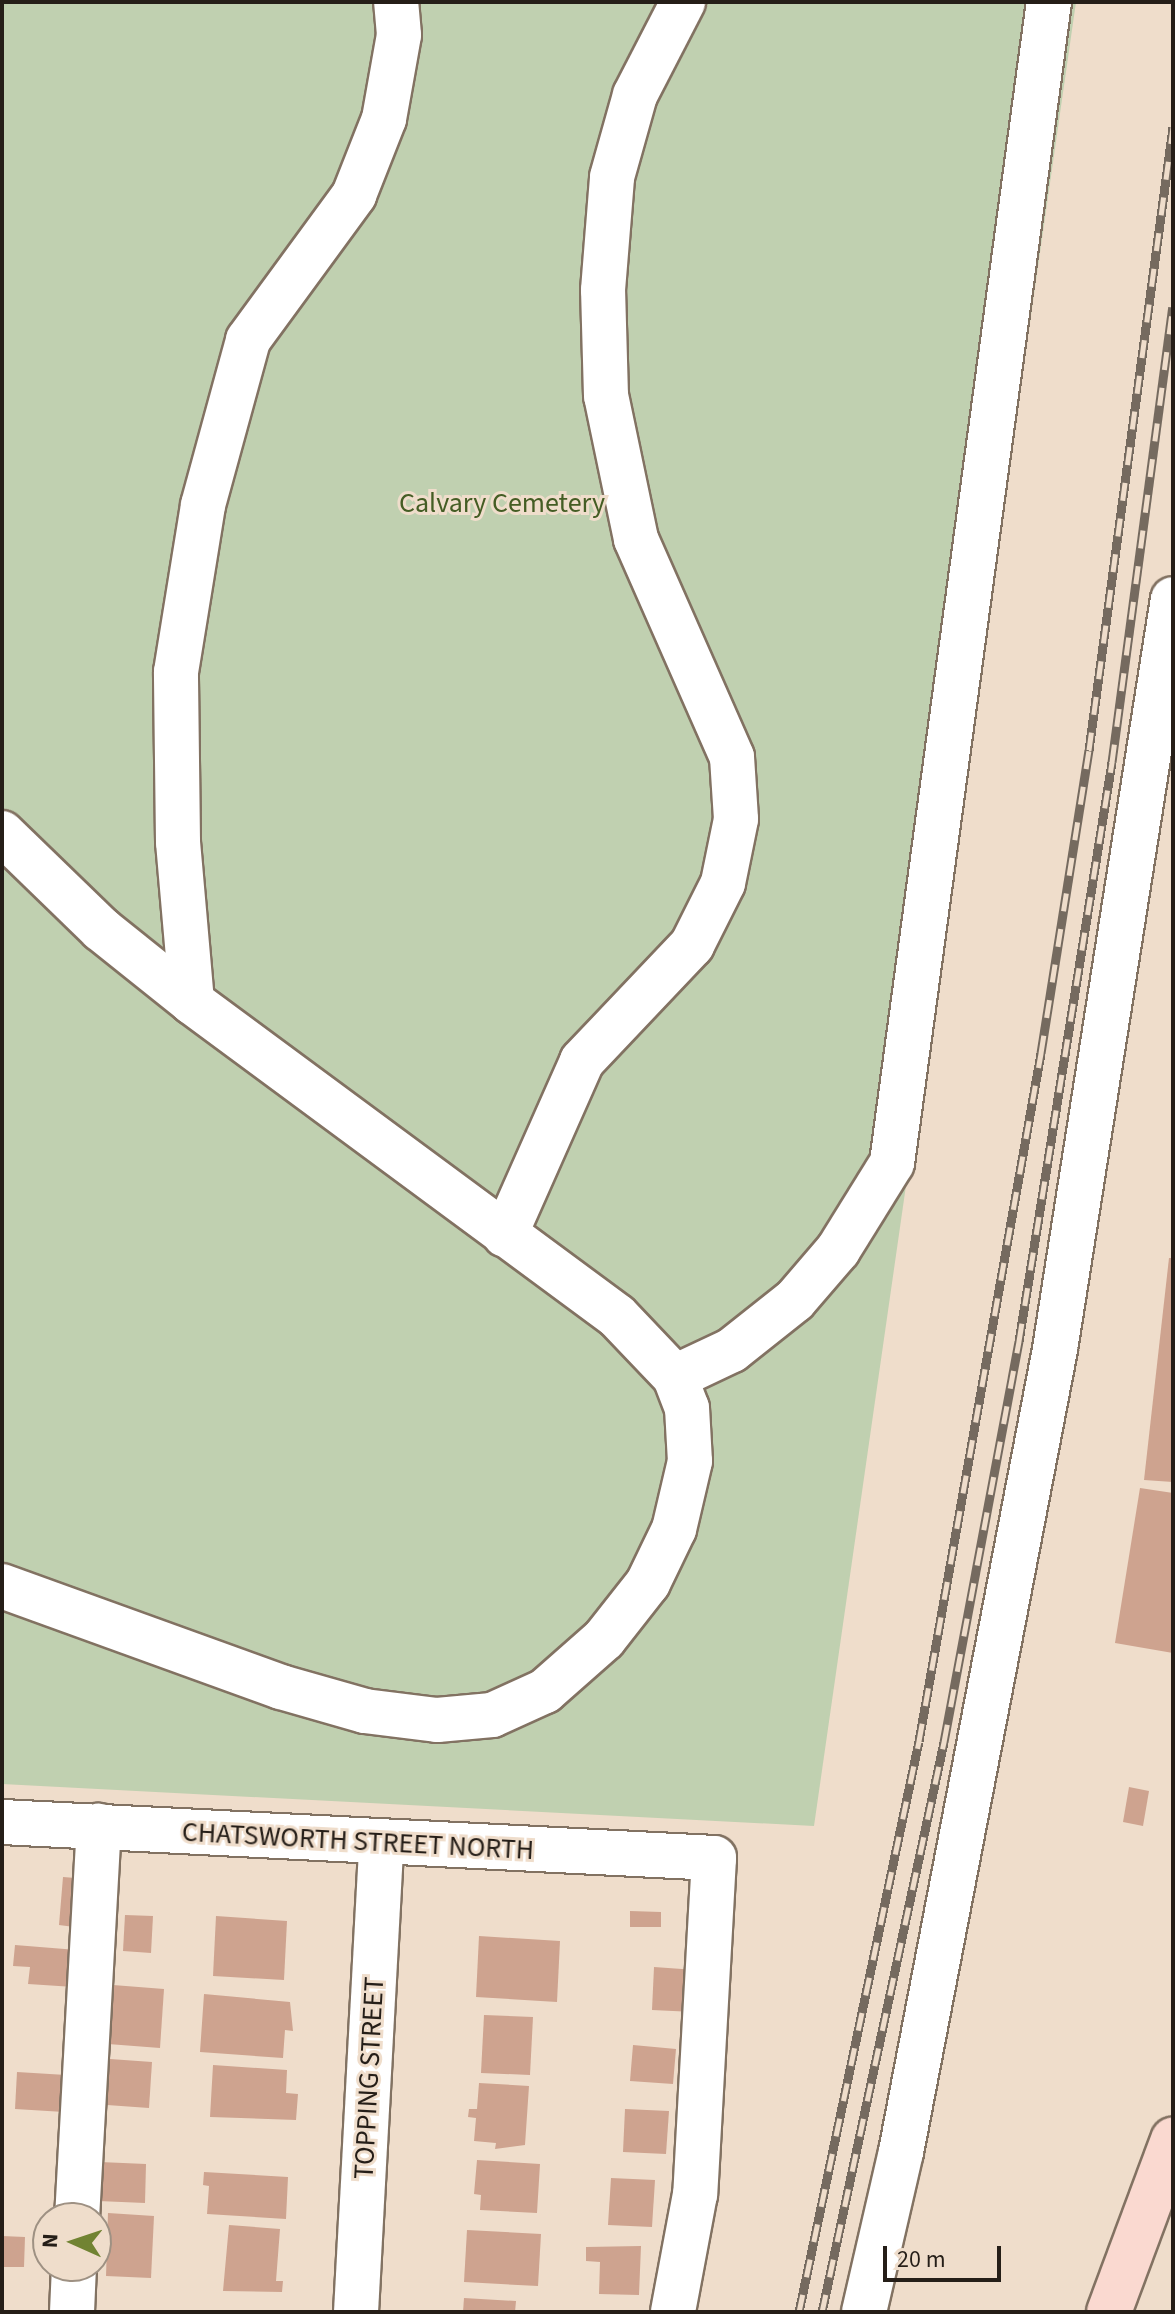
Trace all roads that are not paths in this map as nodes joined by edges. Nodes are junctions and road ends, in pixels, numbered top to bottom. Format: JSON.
{"nodes":[{"id":1,"x":396,"y":2,"type":"edge"},
{"id":2,"x":683,"y":2,"type":"edge"},
{"id":3,"x":1049,"y":2,"type":"edge"},
{"id":4,"x":1173,"y":599,"type":"edge"},
{"id":5,"x":2,"y":833,"type":"edge"},
{"id":6,"x":192,"y":1002,"type":"junction"},
{"id":7,"x":505,"y":1235,"type":"junction"},
{"id":8,"x":675,"y":1377,"type":"junction"},
{"id":9,"x":2,"y":1586,"type":"edge"},
{"id":10,"x":2,"y":1822,"type":"edge"},
{"id":11,"x":99,"y":1826,"type":"junction"},
{"id":12,"x":381,"y":1845,"type":"junction"},
{"id":13,"x":1173,"y":2140,"type":"edge"},
{"id":14,"x":78,"y":2202,"type":"edge"},
{"id":15,"x":73,"y":2282,"type":"edge"},
{"id":16,"x":72,"y":2312,"type":"edge"},
{"id":17,"x":356,"y":2312,"type":"edge"},
{"id":18,"x":673,"y":2312,"type":"edge"},
{"id":19,"x":864,"y":2312,"type":"edge"},
{"id":20,"x":1109,"y":2312,"type":"edge"}],
"edges":[{"from":1,"to":6,"type":"street"},
{"from":2,"to":7,"type":"street"},
{"from":3,"to":8,"type":"street"},
{"from":4,"to":19,"type":"street"},
{"from":5,"to":6,"type":"street"},
{"from":6,"to":7,"type":"street"},
{"from":7,"to":8,"type":"street"},
{"from":8,"to":9,"type":"street"},
{"from":10,"to":11,"type":"street","name":"CHATSWORTH STREET NORTH"},
{"from":11,"to":12,"type":"street","name":"CHATSWORTH STREET NORTH"},
{"from":11,"to":14,"type":"street"},
{"from":12,"to":17,"type":"street","name":"TOPPING STREET"},
{"from":12,"to":18,"type":"street","name":"CHATSWORTH STREET NORTH"},
{"from":13,"to":20,"type":"main road"},
{"from":15,"to":16,"type":"street"}]}
